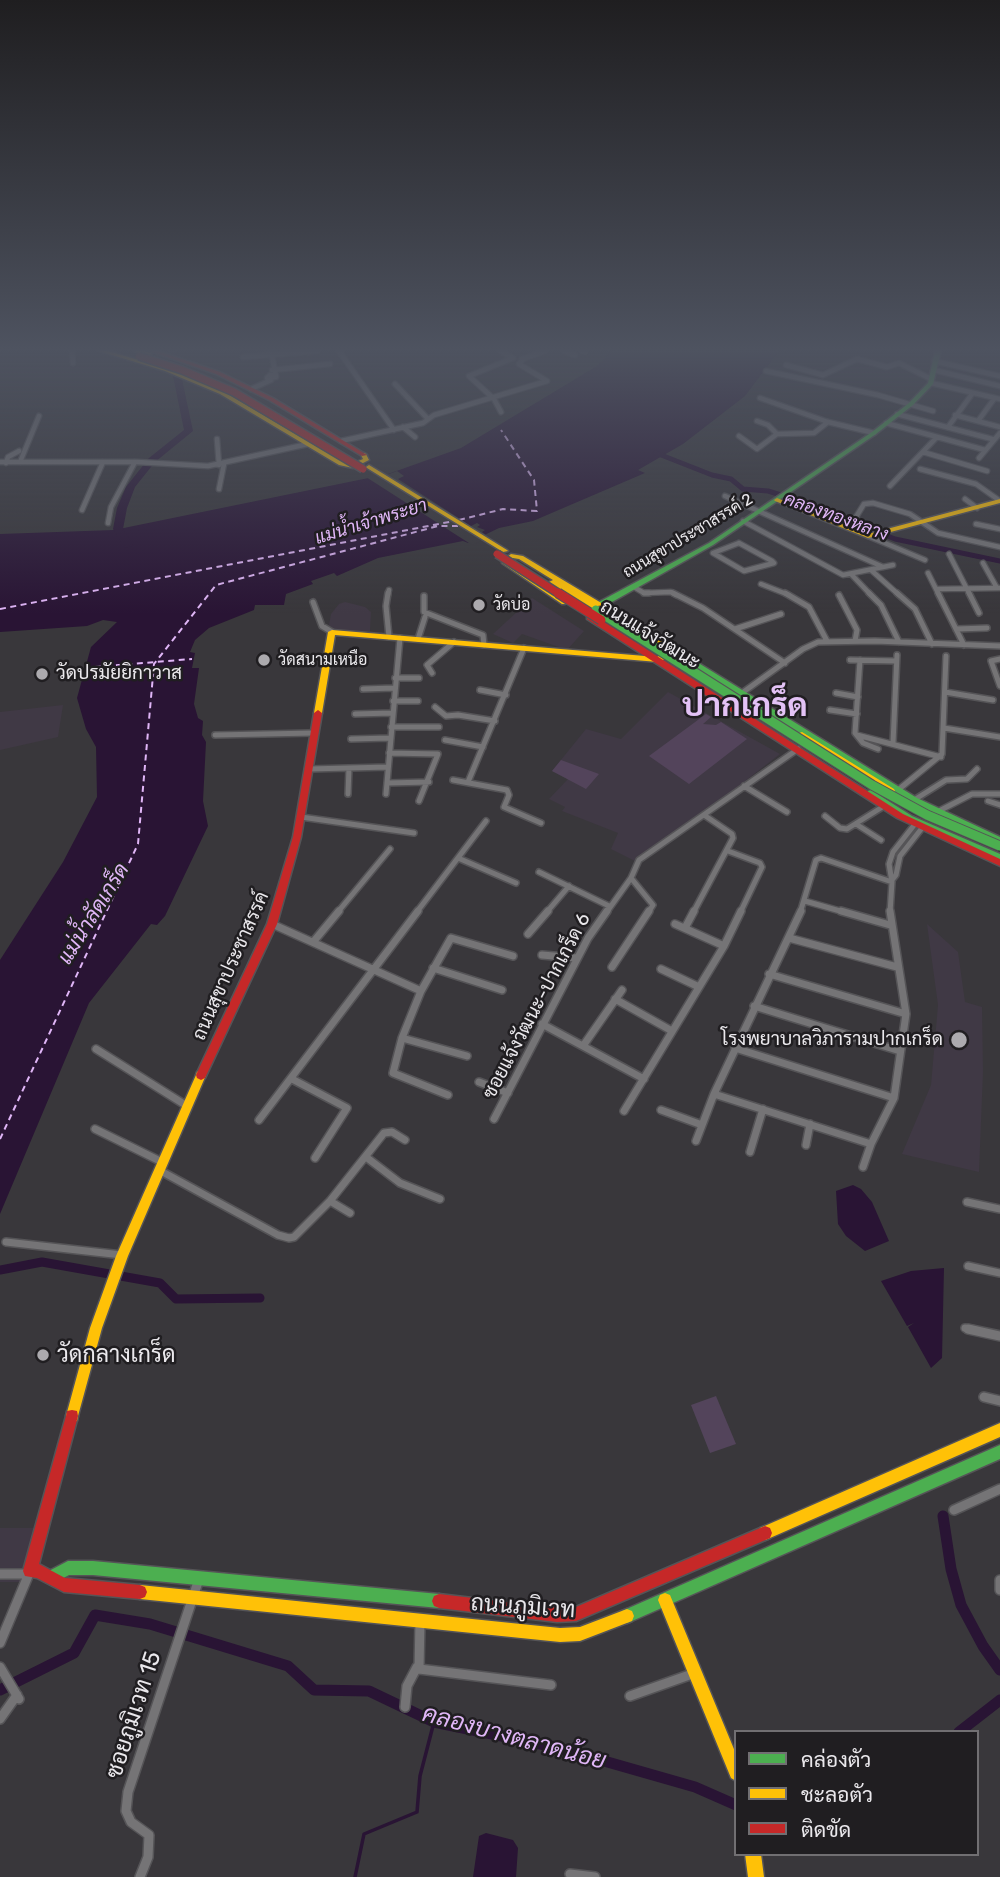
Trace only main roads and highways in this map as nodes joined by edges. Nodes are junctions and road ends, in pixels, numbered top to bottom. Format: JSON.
{"nodes":[{"id":1,"x":300,"y":439,"type":"edge"},
{"id":2,"x":319,"y":439,"type":"edge"},
{"id":3,"x":337,"y":439,"type":"edge"},
{"id":4,"x":866,"y":439,"type":"edge"},
{"id":5,"x":366,"y":468,"type":"junction"},
{"id":6,"x":782,"y":497,"type":"junction"},
{"id":7,"x":1000,"y":501,"type":"edge"},
{"id":8,"x":558,"y":580,"type":"junction"},
{"id":9,"x":544,"y":588,"type":"junction"},
{"id":10,"x":598,"y":607,"type":"junction"},
{"id":11,"x":675,"y":651,"type":"junction"},
{"id":12,"x":658,"y":660,"type":"junction"},
{"id":13,"x":971,"y":829,"type":"junction"},
{"id":14,"x":1000,"y":843,"type":"edge"},
{"id":15,"x":1000,"y":858,"type":"edge"},
{"id":16,"x":1000,"y":1430,"type":"edge"},
{"id":17,"x":998,"y":1455,"type":"edge"},
{"id":18,"x":29,"y":1574,"type":"joint"},
{"id":19,"x":52,"y":1577,"type":"junction"},
{"id":20,"x":665,"y":1600,"type":"junction"},
{"id":21,"x":734,"y":1768,"type":"edge"},
{"id":22,"x":754,"y":1856,"type":"edge"},
{"id":23,"x":756,"y":1877,"type":"edge"}],
"edges":[{"from":1,"to":3,"type":"main road"},
{"from":2,"to":5,"type":"main road","bridge":true},
{"from":4,"to":6,"type":"main road","name":"ถนนสุขาประชาสรรค์ 2"},
{"from":5,"to":10,"type":"main road","name":"ถนนแจ้งวัฒนะ"},
{"from":5,"to":15,"type":"main road","name":"ถนนแจ้งวัฒนะ","bridge":true},
{"from":6,"to":7,"type":"main road"},
{"from":6,"to":10,"type":"main road","name":"ถนนสุขาประชาสรรค์ 2"},
{"from":8,"to":9,"type":"main road"},
{"from":8,"to":9,"type":"main road","name":"ถนนแจ้งวัฒนะ"},
{"from":8,"to":10,"type":"main road","name":"ถนนแจ้งวัฒนะ"},
{"from":9,"to":12,"type":"main road","name":"ถนนแจ้งวัฒนะ"},
{"from":10,"to":11,"type":"main road","name":"ถนนแจ้งวัฒนะ"},
{"from":10,"to":13,"type":"main road","bridge":true},
{"from":10,"to":14,"type":"main road","name":"ถนนแจ้งวัฒนะ","bridge":true},
{"from":11,"to":12,"type":"main road"},
{"from":11,"to":13,"type":"main road","name":"ถนนแจ้งวัฒนะ"},
{"from":12,"to":15,"type":"main road","name":"ถนนแจ้งวัฒนะ"},
{"from":12,"to":18,"type":"main road","name":"ถนนสุขาประชาสรรค์"},
{"from":13,"to":14,"type":"main road","name":"ถนนแจ้งวัฒนะ"},
{"from":16,"to":19,"type":"main road","name":"ถนนภูมิเวท"},
{"from":17,"to":20,"type":"main road","name":"ถนนภูมิเวท"},
{"from":18,"to":19,"type":"main road","name":"ถนนภูมิเวท"},
{"from":19,"to":20,"type":"main road","name":"ถนนภูมิเวท"},
{"from":20,"to":21,"type":"main road"},
{"from":22,"to":23,"type":"main road"}]}
